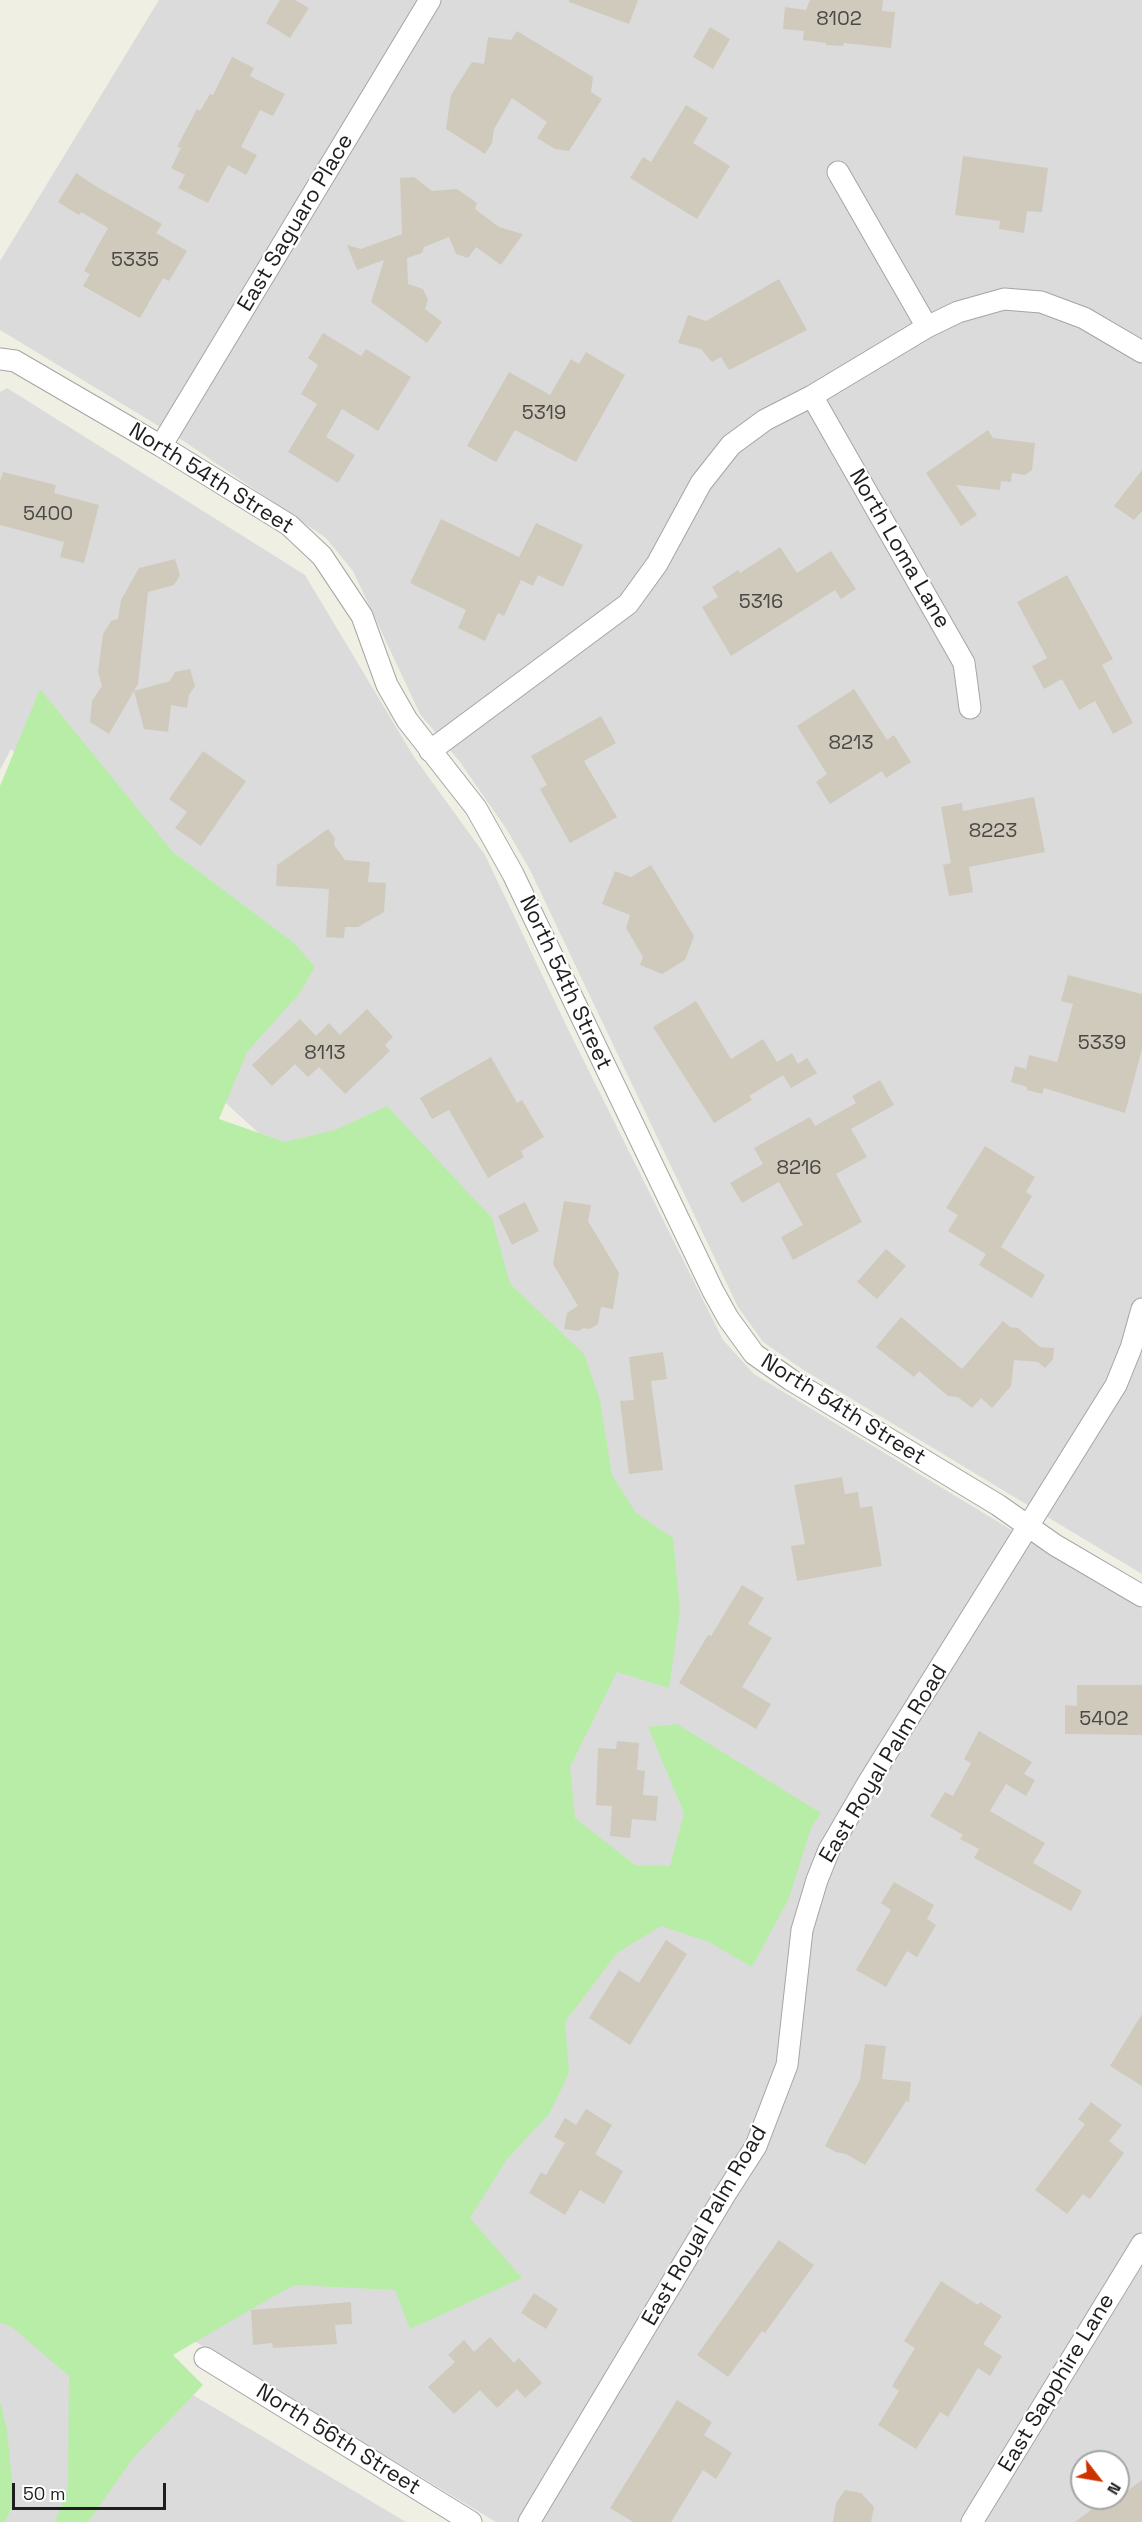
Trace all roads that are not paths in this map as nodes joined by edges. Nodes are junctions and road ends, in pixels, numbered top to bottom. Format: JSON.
{"nodes":[{"id":1,"x":430,"y":0,"type":"edge"},
{"id":2,"x":838,"y":172,"type":"dead end"},
{"id":3,"x":927,"y":327,"type":"junction"},
{"id":4,"x":1142,"y":352,"type":"edge"},
{"id":5,"x":0,"y":359,"type":"edge"},
{"id":6,"x":812,"y":396,"type":"junction"},
{"id":7,"x":161,"y":446,"type":"junction"},
{"id":8,"x":970,"y":708,"type":"dead end"},
{"id":9,"x":430,"y":752,"type":"junction"},
{"id":10,"x":1142,"y":1309,"type":"edge"},
{"id":11,"x":1028,"y":1526,"type":"junction"},
{"id":12,"x":1142,"y":1596,"type":"edge"},
{"id":13,"x":1142,"y":2244,"type":"edge"},
{"id":14,"x":205,"y":2358,"type":"dead end"},
{"id":15,"x":471,"y":2522,"type":"edge"},
{"id":16,"x":529,"y":2522,"type":"edge"},
{"id":17,"x":972,"y":2522,"type":"edge"}],
"edges":[{"from":1,"to":7,"type":"street","name":"East Saguaro Place"},
{"from":2,"to":3,"type":"street"},
{"from":3,"to":4,"type":"street"},
{"from":3,"to":6,"type":"street"},
{"from":5,"to":7,"type":"street","name":"North 54th Street"},
{"from":6,"to":8,"type":"street","name":"North Loma Lane"},
{"from":6,"to":9,"type":"street"},
{"from":7,"to":9,"type":"street","name":"North 54th Street"},
{"from":9,"to":11,"type":"street","name":"North 54th Street"},
{"from":10,"to":11,"type":"street","name":"East Royal Palm Road"},
{"from":11,"to":12,"type":"street","name":"North 54th Street"},
{"from":11,"to":16,"type":"street","name":"East Royal Palm Road"},
{"from":13,"to":17,"type":"street","name":"East Sapphire Lane"},
{"from":14,"to":15,"type":"street","name":"North 56th Street"}]}
